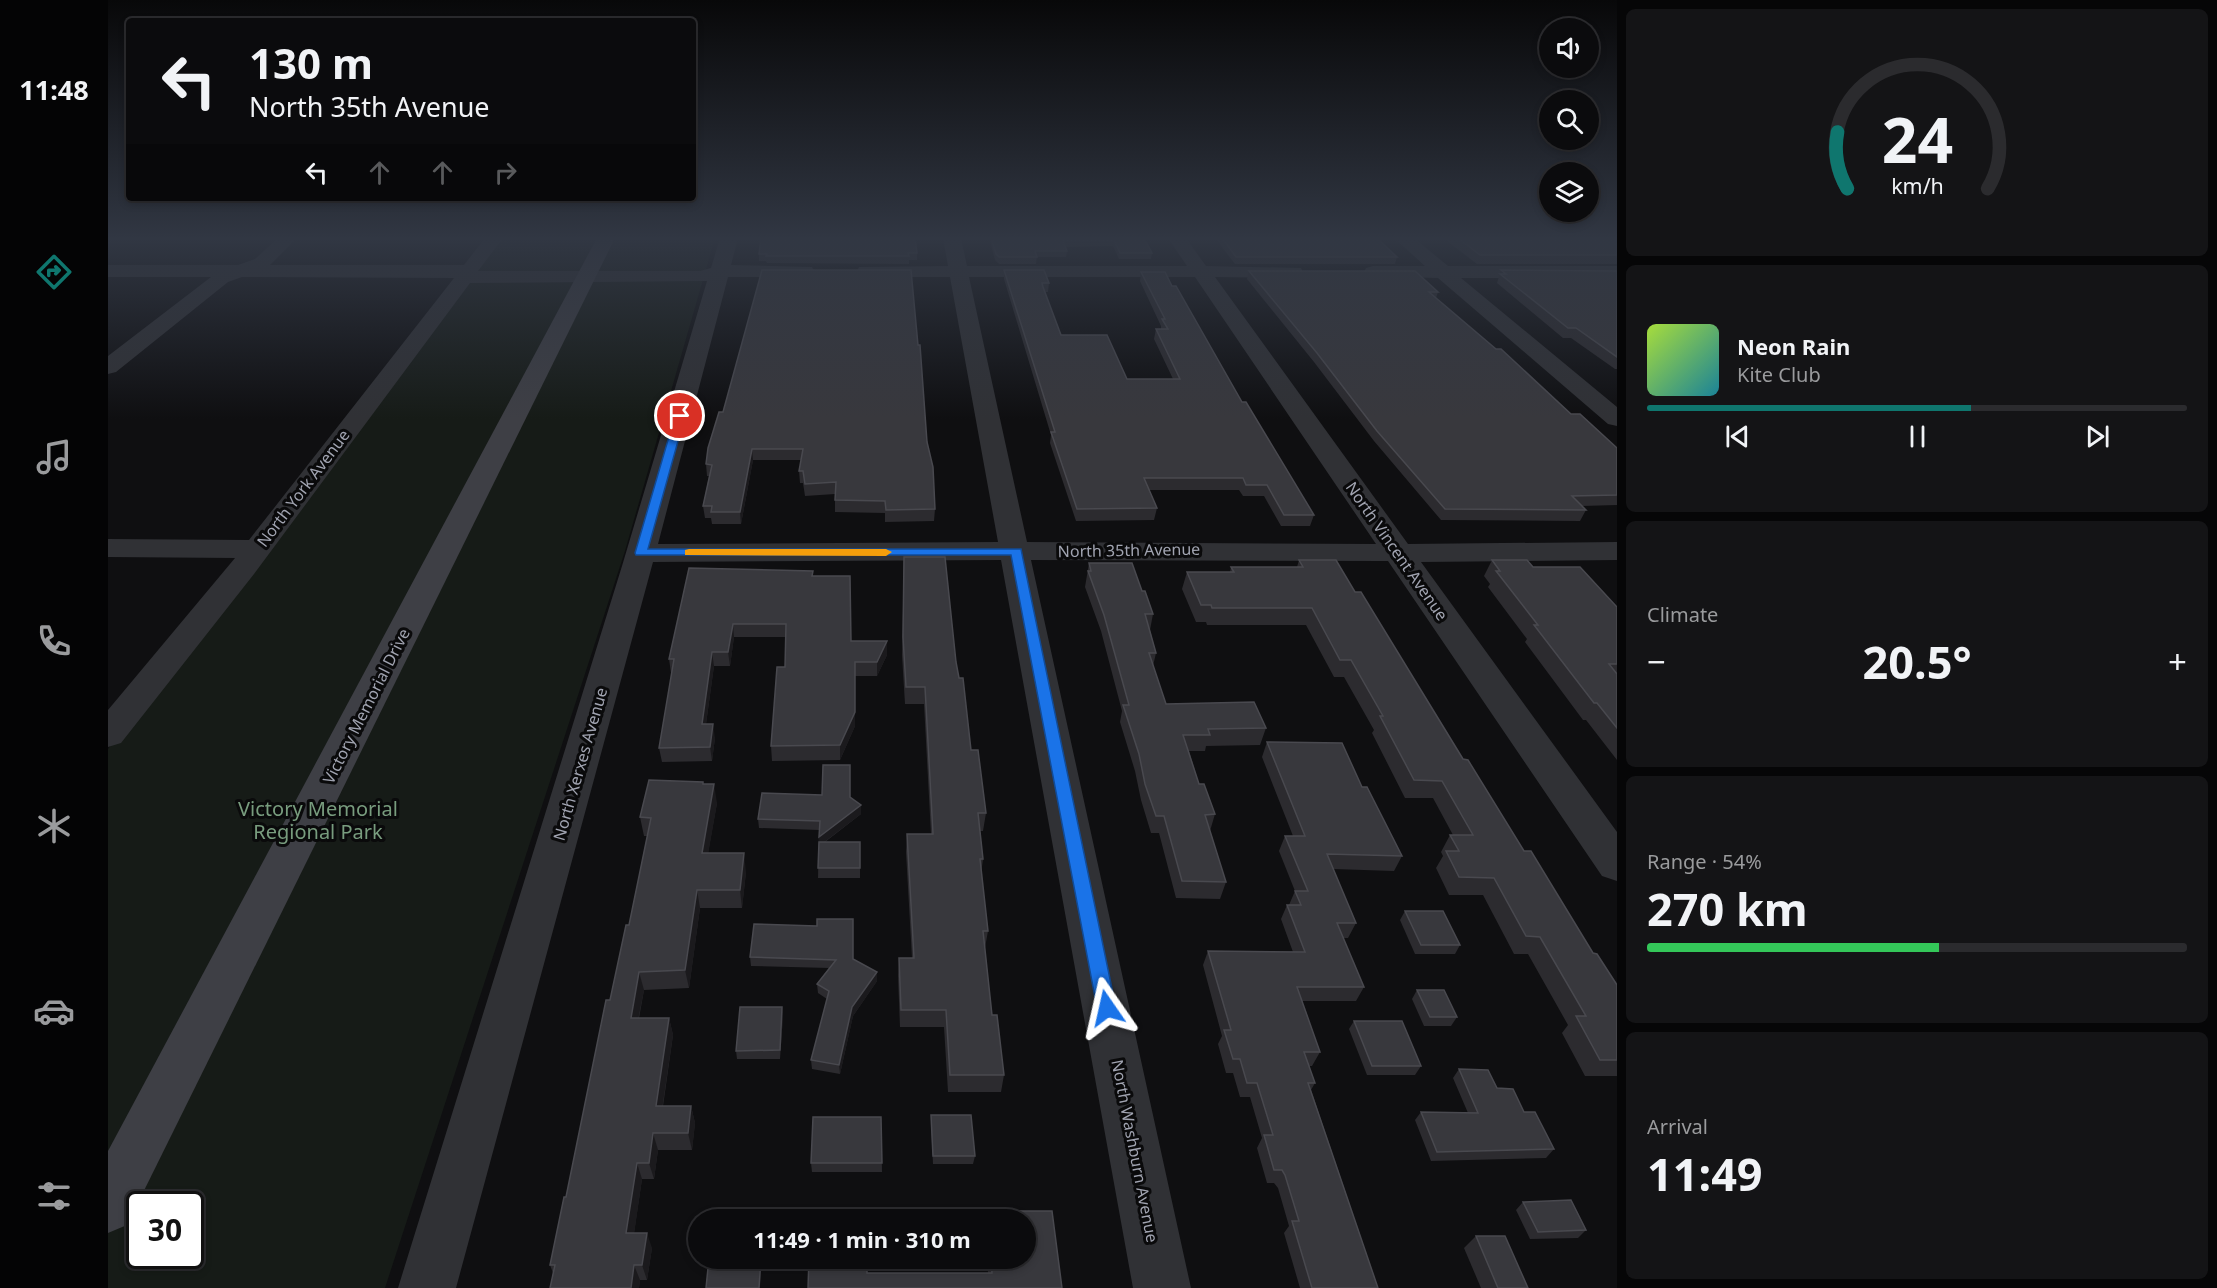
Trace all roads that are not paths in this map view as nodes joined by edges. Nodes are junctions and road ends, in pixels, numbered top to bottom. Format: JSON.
{"nodes":[{"id":1,"x":195,"y":298,"type":"edge"},
{"id":2,"x":447,"y":298,"type":"edge"},
{"id":3,"x":574,"y":298,"type":"edge"},
{"id":4,"x":713,"y":298,"type":"edge"},
{"id":5,"x":966,"y":298,"type":"edge"},
{"id":6,"x":1220,"y":298,"type":"edge"},
{"id":7,"x":1474,"y":298,"type":"edge"},
{"id":8,"x":108,"y":367,"type":"edge"},
{"id":9,"x":1617,"y":419,"type":"edge"},
{"id":10,"x":108,"y":548,"type":"edge"},
{"id":11,"x":256,"y":549,"type":"junction"},
{"id":12,"x":1016,"y":551,"type":"junction"},
{"id":13,"x":1617,"y":551,"type":"edge"},
{"id":14,"x":641,"y":553,"type":"junction"},
{"id":15,"x":1399,"y":553,"type":"junction"},
{"id":16,"x":108,"y":734,"type":"edge"},
{"id":17,"x":1617,"y":864,"type":"edge"},
{"id":18,"x":108,"y":1206,"type":"edge"},
{"id":19,"x":427,"y":1288,"type":"edge"},
{"id":20,"x":1162,"y":1288,"type":"edge"}],
"edges":[{"from":1,"to":8,"type":"street"},
{"from":2,"to":11,"type":"street","name":"North York Avenue"},
{"from":3,"to":18,"type":"street","name":"Victory Memorial Drive"},
{"from":4,"to":14,"type":"street","name":"North Xerxes Avenue"},
{"from":5,"to":12,"type":"street","name":"North Washburn Avenue"},
{"from":6,"to":15,"type":"street","name":"North Vincent Avenue"},
{"from":7,"to":9,"type":"street"},
{"from":10,"to":11,"type":"street"},
{"from":11,"to":16,"type":"street","name":"North York Avenue"},
{"from":12,"to":14,"type":"street","name":"North 35th Avenue"},
{"from":12,"to":15,"type":"street","name":"North 35th Avenue"},
{"from":12,"to":20,"type":"street","name":"North Washburn Avenue"},
{"from":13,"to":15,"type":"street","name":"North 35th Avenue"},
{"from":14,"to":19,"type":"street","name":"North Xerxes Avenue"},
{"from":15,"to":17,"type":"street","name":"North Vincent Avenue"}]}
